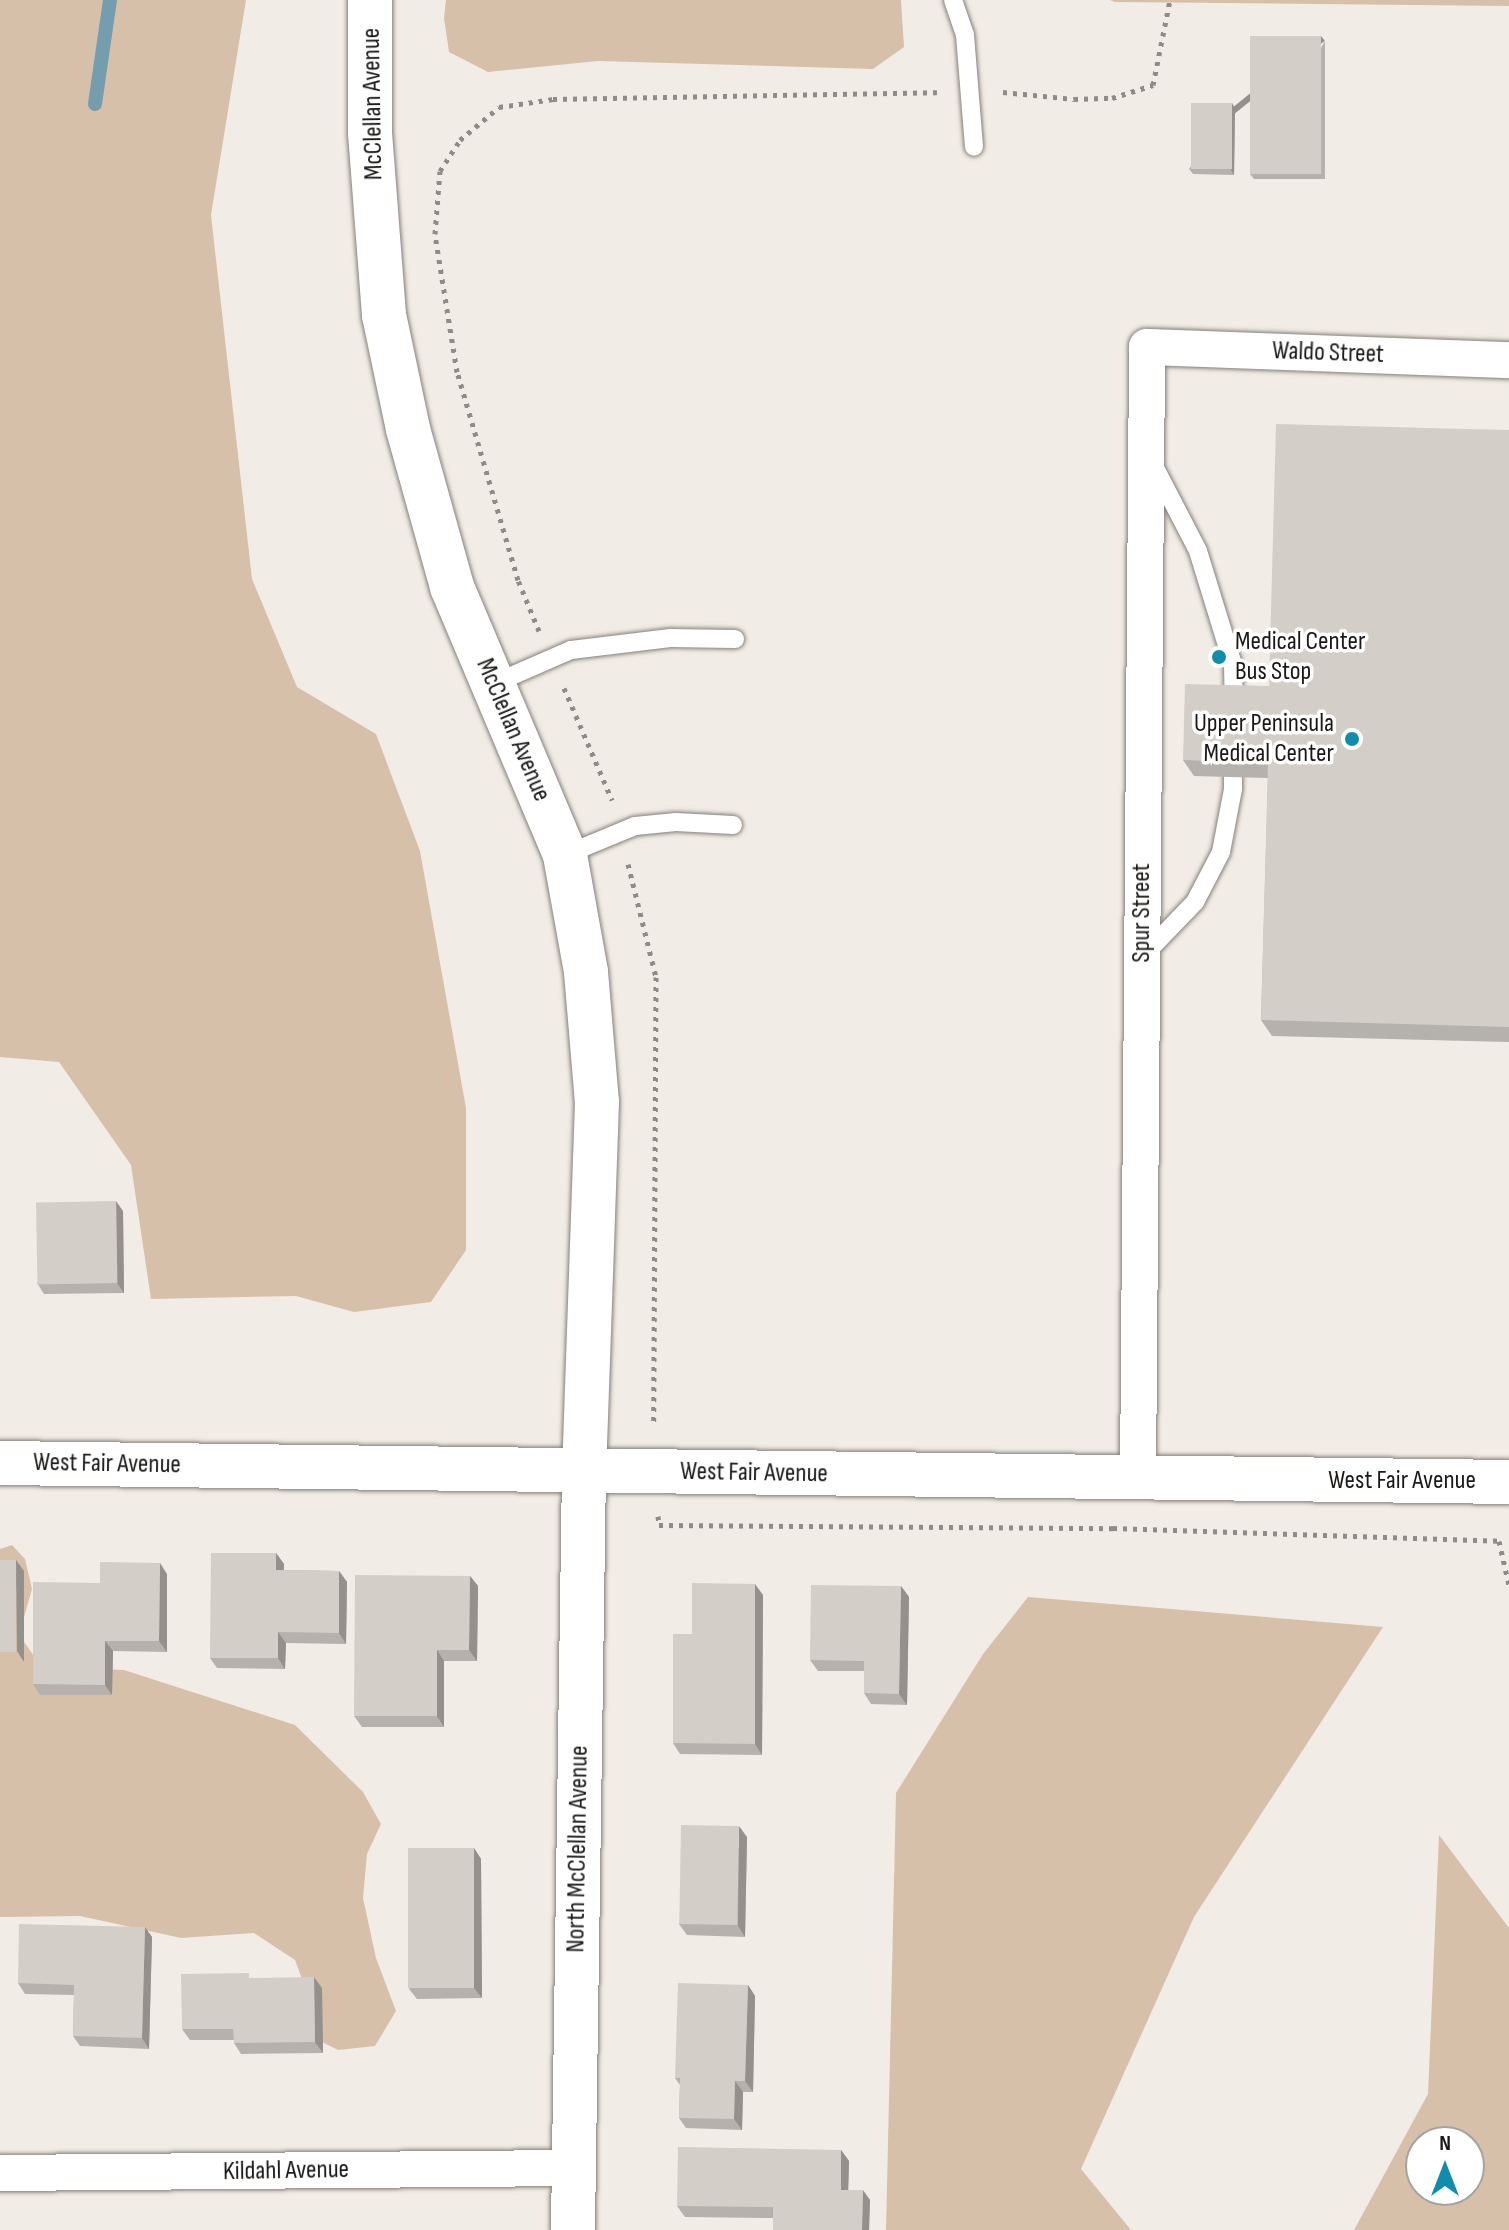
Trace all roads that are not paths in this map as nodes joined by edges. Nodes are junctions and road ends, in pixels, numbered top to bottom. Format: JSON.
{"nodes":[{"id":1,"x":370,"y":0,"type":"edge"},
{"id":2,"x":953,"y":0,"type":"edge"},
{"id":3,"x":974,"y":147,"type":"dead end"},
{"id":4,"x":1147,"y":347,"type":"joint"},
{"id":5,"x":1509,"y":360,"type":"edge"},
{"id":6,"x":1146,"y":450,"type":"junction"},
{"id":7,"x":735,"y":639,"type":"dead end"},
{"id":8,"x":493,"y":684,"type":"junction"},
{"id":9,"x":733,"y":825,"type":"dead end"},
{"id":10,"x":565,"y":855,"type":"junction"},
{"id":11,"x":1142,"y":958,"type":"junction"},
{"id":12,"x":0,"y":1463,"type":"edge"},
{"id":13,"x":584,"y":1469,"type":"junction"},
{"id":14,"x":1138,"y":1479,"type":"junction"},
{"id":15,"x":1509,"y":1482,"type":"edge"},
{"id":16,"x":572,"y":2168,"type":"junction"},
{"id":17,"x":0,"y":2173,"type":"edge"},
{"id":18,"x":573,"y":2230,"type":"edge"}],
"edges":[{"from":1,"to":8,"type":"main road","name":"McClellan Avenue"},
{"from":2,"to":3,"type":"lane"},
{"from":4,"to":5,"type":"street","name":"Waldo Street"},
{"from":4,"to":6,"type":"street","name":"Spur Street"},
{"from":6,"to":11,"type":"street","name":"Spur Street"},
{"from":6,"to":11,"type":"lane"},
{"from":7,"to":8,"type":"lane"},
{"from":8,"to":10,"type":"main road","name":"McClellan Avenue"},
{"from":9,"to":10,"type":"lane"},
{"from":10,"to":13,"type":"main road","name":"McClellan Avenue"},
{"from":11,"to":14,"type":"street","name":"Spur Street"},
{"from":12,"to":13,"type":"main road","name":"West Fair Avenue"},
{"from":13,"to":14,"type":"main road","name":"West Fair Avenue"},
{"from":13,"to":16,"type":"main road","name":"North McClellan Avenue"},
{"from":14,"to":15,"type":"main road","name":"West Fair Avenue"},
{"from":16,"to":17,"type":"street","name":"Kildahl Avenue"},
{"from":16,"to":18,"type":"main road","name":"North McClellan Avenue"}]}
